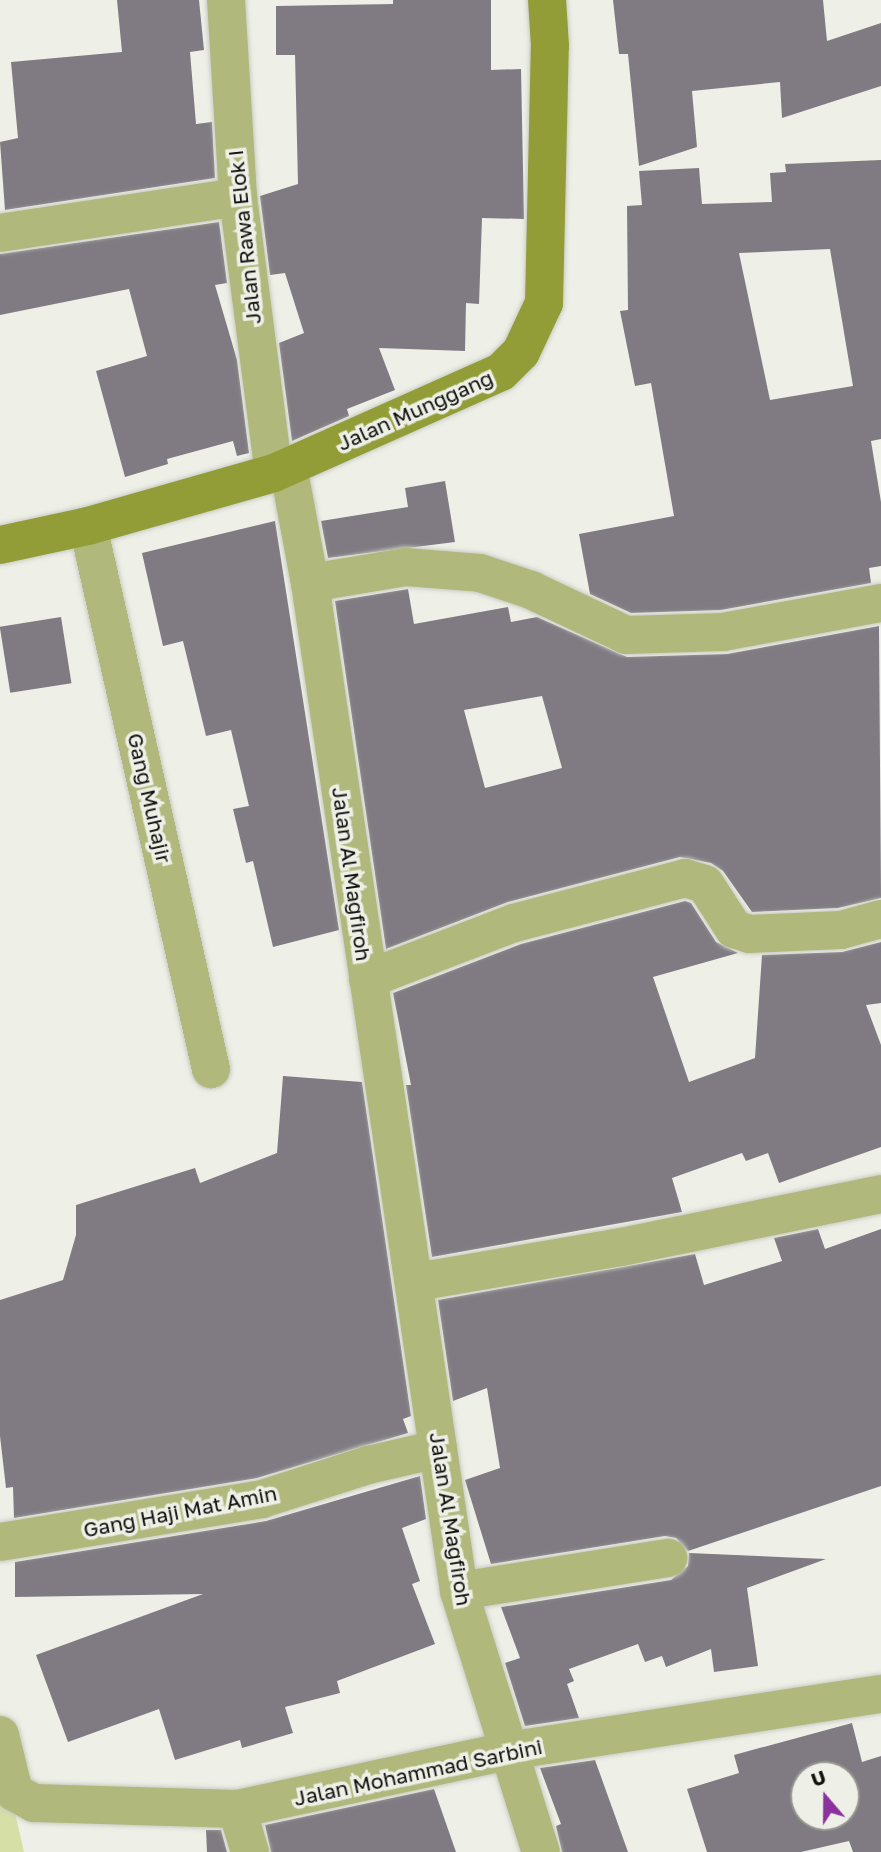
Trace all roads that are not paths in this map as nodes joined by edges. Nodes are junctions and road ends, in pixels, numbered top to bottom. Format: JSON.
{"nodes":[{"id":1,"x":226,"y":0,"type":"edge"},
{"id":2,"x":547,"y":0,"type":"edge"},
{"id":3,"x":238,"y":197,"type":"junction"},
{"id":4,"x":0,"y":233,"type":"edge"},
{"id":5,"x":281,"y":469,"type":"junction"},
{"id":6,"x":88,"y":526,"type":"junction"},
{"id":7,"x":0,"y":545,"type":"edge"},
{"id":8,"x":310,"y":583,"type":"junction"},
{"id":9,"x":881,"y":603,"type":"edge"},
{"id":10,"x":881,"y":919,"type":"edge"},
{"id":11,"x":368,"y":979,"type":"junction"},
{"id":12,"x":211,"y":1069,"type":"dead end"},
{"id":13,"x":881,"y":1194,"type":"edge"},
{"id":14,"x":416,"y":1282,"type":"junction"},
{"id":15,"x":439,"y":1449,"type":"junction"},
{"id":16,"x":0,"y":1542,"type":"edge"},
{"id":17,"x":668,"y":1558,"type":"dead end"},
{"id":18,"x":459,"y":1591,"type":"junction"},
{"id":19,"x":881,"y":1694,"type":"edge"},
{"id":20,"x":0,"y":1735,"type":"edge"},
{"id":21,"x":507,"y":1751,"type":"junction"},
{"id":22,"x":237,"y":1809,"type":"junction"},
{"id":23,"x":250,"y":1852,"type":"edge"},
{"id":24,"x":541,"y":1852,"type":"edge"}],
"edges":[{"from":1,"to":3,"type":"street","name":"Jalan Rawa Elok I"},
{"from":2,"to":5,"type":"street","name":"Jalan Munggang"},
{"from":3,"to":4,"type":"street"},
{"from":3,"to":5,"type":"street","name":"Jalan Rawa Elok I"},
{"from":5,"to":6,"type":"street","name":"Jalan Munggang"},
{"from":5,"to":8,"type":"street","name":"Jalan Al Magfiroh"},
{"from":6,"to":7,"type":"street","name":"Jalan Munggang"},
{"from":6,"to":12,"type":"street","name":"Gang Muhajir"},
{"from":8,"to":9,"type":"street"},
{"from":8,"to":11,"type":"street","name":"Jalan Al Magfiroh"},
{"from":10,"to":11,"type":"street"},
{"from":11,"to":14,"type":"street","name":"Jalan Al Magfiroh"},
{"from":13,"to":14,"type":"street"},
{"from":14,"to":15,"type":"street","name":"Jalan Al Magfiroh"},
{"from":15,"to":16,"type":"street","name":"Gang Haji Mat Amin"},
{"from":15,"to":18,"type":"street","name":"Jalan Al Magfiroh"},
{"from":17,"to":18,"type":"street"},
{"from":18,"to":21,"type":"street","name":"Jalan Al Magfiroh"},
{"from":19,"to":21,"type":"street","name":"Jalan Mohammad Sarbini"},
{"from":20,"to":22,"type":"street","name":"Jalan Mohammad Sarbini"},
{"from":21,"to":22,"type":"street","name":"Jalan Mohammad Sarbini"},
{"from":21,"to":24,"type":"street","name":"Jalan Al Magfiroh"},
{"from":22,"to":23,"type":"street"}]}
